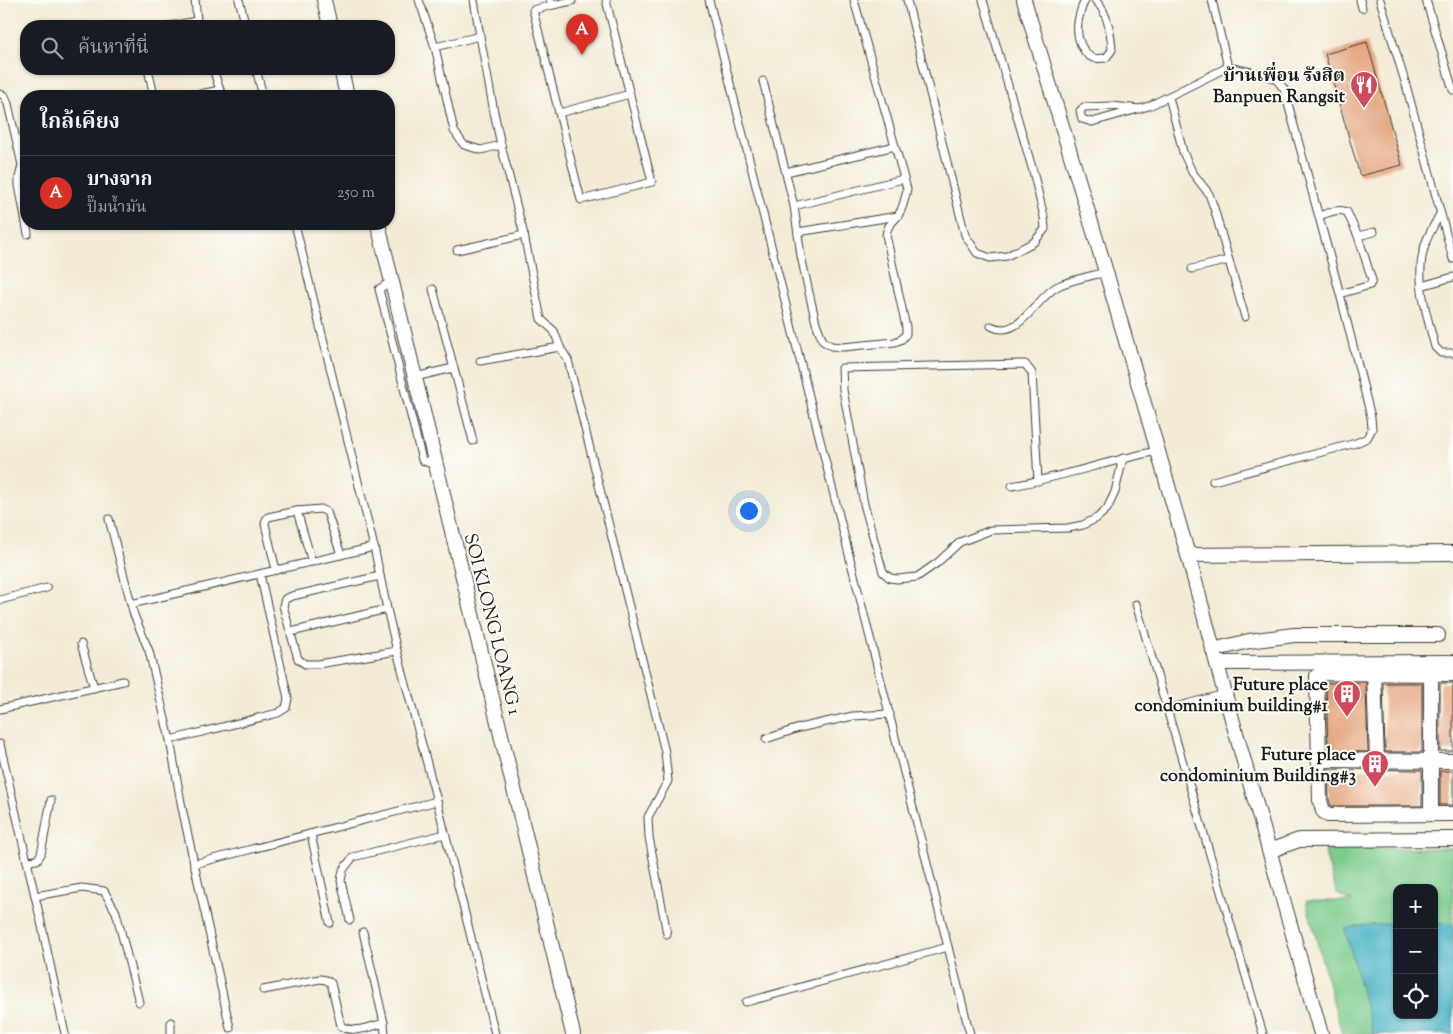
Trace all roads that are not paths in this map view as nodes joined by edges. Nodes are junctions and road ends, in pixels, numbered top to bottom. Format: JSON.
{"nodes":[{"id":1,"x":195,"y":0,"type":"edge"},
{"id":2,"x":240,"y":0,"type":"edge"},
{"id":3,"x":324,"y":0,"type":"edge"},
{"id":4,"x":419,"y":0,"type":"edge"},
{"id":5,"x":474,"y":0,"type":"edge"},
{"id":6,"x":574,"y":0,"type":"edge"},
{"id":7,"x":606,"y":0,"type":"edge"},
{"id":8,"x":709,"y":0,"type":"edge"},
{"id":9,"x":854,"y":0,"type":"edge"},
{"id":10,"x":906,"y":0,"type":"edge"},
{"id":11,"x":983,"y":0,"type":"edge"},
{"id":12,"x":1024,"y":0,"type":"edge"},
{"id":13,"x":1085,"y":0,"type":"edge"},
{"id":14,"x":1095,"y":0,"type":"edge"},
{"id":15,"x":1212,"y":0,"type":"edge"},
{"id":16,"x":1360,"y":0,"type":"edge"},
{"id":17,"x":1380,"y":0,"type":"edge"},
{"id":18,"x":1426,"y":0,"type":"edge"},
{"id":19,"x":552,"y":2,"type":"edge"},
{"id":20,"x":1362,"y":8,"type":"dead end"},
{"id":21,"x":198,"y":20,"type":"edge"},
{"id":22,"x":245,"y":20,"type":"edge"},
{"id":23,"x":329,"y":20,"type":"edge"},
{"id":24,"x":480,"y":36,"type":"junction"},
{"id":25,"x":435,"y":47,"type":"junction"},
{"id":26,"x":1228,"y":67,"type":"junction"},
{"id":27,"x":149,"y":75,"type":"edge"},
{"id":28,"x":215,"y":75,"type":"edge"},
{"id":29,"x":258,"y":75,"type":"edge"},
{"id":30,"x":342,"y":75,"type":"edge"},
{"id":31,"x":763,"y":81,"type":"dead end"},
{"id":32,"x":153,"y":90,"type":"edge"},
{"id":33,"x":220,"y":90,"type":"edge"},
{"id":34,"x":261,"y":90,"type":"edge"},
{"id":35,"x":345,"y":90,"type":"edge"},
{"id":36,"x":1453,"y":90,"type":"edge"},
{"id":37,"x":0,"y":94,"type":"edge"},
{"id":38,"x":630,"y":94,"type":"junction"},
{"id":39,"x":1168,"y":97,"type":"junction"},
{"id":40,"x":1140,"y":109,"type":"junction"},
{"id":41,"x":559,"y":113,"type":"junction"},
{"id":42,"x":501,"y":145,"type":"junction"},
{"id":43,"x":895,"y":146,"type":"junction"},
{"id":44,"x":20,"y":156,"type":"edge"},
{"id":45,"x":786,"y":172,"type":"junction"},
{"id":46,"x":20,"y":174,"type":"edge"},
{"id":47,"x":903,"y":178,"type":"junction"},
{"id":48,"x":20,"y":190,"type":"edge"},
{"id":49,"x":794,"y":206,"type":"junction"},
{"id":50,"x":1440,"y":214,"type":"junction"},
{"id":51,"x":898,"y":216,"type":"junction"},
{"id":52,"x":1319,"y":216,"type":"junction"},
{"id":53,"x":27,"y":230,"type":"edge"},
{"id":54,"x":296,"y":230,"type":"edge"},
{"id":55,"x":379,"y":230,"type":"edge"},
{"id":56,"x":798,"y":232,"type":"junction"},
{"id":57,"x":1374,"y":232,"type":"dead end"},
{"id":58,"x":28,"y":234,"type":"dead end"},
{"id":59,"x":524,"y":235,"type":"junction"},
{"id":60,"x":1358,"y":236,"type":"junction"},
{"id":61,"x":457,"y":250,"type":"dead end"},
{"id":62,"x":1453,"y":259,"type":"edge"},
{"id":63,"x":1229,"y":260,"type":"junction"},
{"id":64,"x":1192,"y":269,"type":"dead end"},
{"id":65,"x":1106,"y":272,"type":"junction"},
{"id":66,"x":1453,"y":277,"type":"edge"},
{"id":67,"x":392,"y":281,"type":"junction"},
{"id":68,"x":1421,"y":286,"type":"junction"},
{"id":69,"x":433,"y":289,"type":"dead end"},
{"id":70,"x":1340,"y":294,"type":"junction"},
{"id":71,"x":1245,"y":318,"type":"dead end"},
{"id":72,"x":991,"y":326,"type":"dead end"},
{"id":73,"x":560,"y":347,"type":"junction"},
{"id":74,"x":1453,"y":353,"type":"edge"},
{"id":75,"x":480,"y":361,"type":"dead end"},
{"id":76,"x":453,"y":368,"type":"junction"},
{"id":77,"x":414,"y":377,"type":"junction"},
{"id":78,"x":473,"y":441,"type":"dead end"},
{"id":79,"x":1157,"y":451,"type":"junction"},
{"id":80,"x":1123,"y":458,"type":"junction"},
{"id":81,"x":436,"y":467,"type":"junction"},
{"id":82,"x":1038,"y":481,"type":"junction"},
{"id":83,"x":1213,"y":481,"type":"dead end"},
{"id":84,"x":1012,"y":486,"type":"dead end"},
{"id":85,"x":297,"y":511,"type":"junction"},
{"id":86,"x":109,"y":519,"type":"dead end"},
{"id":87,"x":374,"y":547,"type":"junction"},
{"id":88,"x":1453,"y":553,"type":"edge"},
{"id":89,"x":341,"y":555,"type":"junction"},
{"id":90,"x":1188,"y":555,"type":"junction"},
{"id":91,"x":312,"y":562,"type":"junction"},
{"id":92,"x":276,"y":570,"type":"junction"},
{"id":93,"x":260,"y":574,"type":"junction"},
{"id":94,"x":380,"y":576,"type":"junction"},
{"id":95,"x":47,"y":588,"type":"dead end"},
{"id":96,"x":0,"y":600,"type":"edge"},
{"id":97,"x":131,"y":604,"type":"junction"},
{"id":98,"x":1136,"y":604,"type":"dead end"},
{"id":99,"x":387,"y":609,"type":"junction"},
{"id":100,"x":291,"y":632,"type":"junction"},
{"id":101,"x":1438,"y":635,"type":"dead end"},
{"id":102,"x":81,"y":644,"type":"dead end"},
{"id":103,"x":397,"y":650,"type":"junction"},
{"id":104,"x":1215,"y":657,"type":"junction"},
{"id":105,"x":1453,"y":662,"type":"edge"},
{"id":106,"x":1374,"y":674,"type":"junction"},
{"id":107,"x":1431,"y":674,"type":"junction"},
{"id":108,"x":1453,"y":674,"type":"edge"},
{"id":109,"x":123,"y":681,"type":"dead end"},
{"id":110,"x":94,"y":688,"type":"junction"},
{"id":111,"x":1225,"y":694,"type":"junction"},
{"id":112,"x":0,"y":709,"type":"edge"},
{"id":113,"x":1167,"y":710,"type":"junction"},
{"id":114,"x":890,"y":714,"type":"junction"},
{"id":115,"x":766,"y":739,"type":"dead end"},
{"id":116,"x":170,"y":740,"type":"junction"},
{"id":117,"x":0,"y":744,"type":"edge"},
{"id":118,"x":1318,"y":760,"type":"junction"},
{"id":119,"x":1377,"y":760,"type":"junction"},
{"id":120,"x":1432,"y":761,"type":"junction"},
{"id":121,"x":1453,"y":761,"type":"edge"},
{"id":122,"x":51,"y":800,"type":"dead end"},
{"id":123,"x":437,"y":801,"type":"junction"},
{"id":124,"x":1428,"y":814,"type":"junction"},
{"id":125,"x":1453,"y":814,"type":"edge"},
{"id":126,"x":311,"y":834,"type":"junction"},
{"id":127,"x":445,"y":834,"type":"junction"},
{"id":128,"x":1425,"y":838,"type":"junction"},
{"id":129,"x":1453,"y":839,"type":"edge"},
{"id":130,"x":1269,"y":851,"type":"junction"},
{"id":131,"x":27,"y":861,"type":"junction"},
{"id":132,"x":194,"y":864,"type":"junction"},
{"id":133,"x":35,"y":896,"type":"junction"},
{"id":134,"x":350,"y":920,"type":"dead end"},
{"id":135,"x":330,"y":923,"type":"dead end"},
{"id":136,"x":363,"y":932,"type":"dead end"},
{"id":137,"x":666,"y":934,"type":"dead end"},
{"id":138,"x":948,"y":947,"type":"junction"},
{"id":139,"x":262,"y":990,"type":"dead end"},
{"id":140,"x":139,"y":1002,"type":"dead end"},
{"id":141,"x":746,"y":1002,"type":"dead end"},
{"id":142,"x":171,"y":1022,"type":"dead end"},
{"id":143,"x":384,"y":1023,"type":"junction"},
{"id":144,"x":230,"y":1028,"type":"dead end"},
{"id":145,"x":65,"y":1034,"type":"edge"},
{"id":146,"x":171,"y":1034,"type":"edge"},
{"id":147,"x":385,"y":1034,"type":"edge"},
{"id":148,"x":495,"y":1034,"type":"edge"},
{"id":149,"x":573,"y":1034,"type":"edge"},
{"id":150,"x":970,"y":1034,"type":"edge"},
{"id":151,"x":1264,"y":1034,"type":"edge"},
{"id":152,"x":1321,"y":1034,"type":"edge"}],
"edges":[{"from":1,"to":21,"type":"lane"},
{"from":2,"to":22,"type":"lane"},
{"from":3,"to":23,"type":"street"},
{"from":4,"to":25,"type":"lane"},
{"from":5,"to":24,"type":"lane"},
{"from":6,"to":19,"type":"lane"},
{"from":7,"to":38,"type":"lane"},
{"from":8,"to":114,"type":"lane"},
{"from":9,"to":43,"type":"lane"},
{"from":10,"to":11,"type":"lane"},
{"from":12,"to":65,"type":"street"},
{"from":13,"to":14,"type":"lane"},
{"from":15,"to":26,"type":"lane"},
{"from":16,"to":20,"type":"lane"},
{"from":17,"to":50,"type":"lane"},
{"from":18,"to":36,"type":"lane"},
{"from":19,"to":41,"type":"lane"},
{"from":24,"to":25,"type":"lane"},
{"from":24,"to":42,"type":"lane"},
{"from":25,"to":42,"type":"lane"},
{"from":26,"to":39,"type":"lane"},
{"from":26,"to":52,"type":"lane"},
{"from":27,"to":32,"type":"lane"},
{"from":28,"to":33,"type":"lane"},
{"from":29,"to":34,"type":"lane"},
{"from":30,"to":35,"type":"street"},
{"from":31,"to":45,"type":"lane"},
{"from":37,"to":44,"type":"lane"},
{"from":38,"to":41,"type":"lane"},
{"from":38,"to":41,"type":"lane"},
{"from":39,"to":40,"type":"lane"},
{"from":39,"to":63,"type":"lane"},
{"from":40,"to":40,"type":"lane"},
{"from":42,"to":59,"type":"lane"},
{"from":43,"to":45,"type":"lane"},
{"from":43,"to":47,"type":"lane"},
{"from":45,"to":49,"type":"lane"},
{"from":46,"to":48,"type":"lane"},
{"from":47,"to":49,"type":"lane"},
{"from":47,"to":51,"type":"lane"},
{"from":49,"to":56,"type":"lane"},
{"from":50,"to":62,"type":"lane"},
{"from":50,"to":68,"type":"lane"},
{"from":51,"to":56,"type":"lane"},
{"from":51,"to":56,"type":"lane"},
{"from":52,"to":60,"type":"lane"},
{"from":52,"to":70,"type":"lane"},
{"from":53,"to":58,"type":"lane"},
{"from":54,"to":87,"type":"lane"},
{"from":55,"to":67,"type":"street","name":"SOI KLONG LOANG 1"},
{"from":57,"to":60,"type":"lane"},
{"from":59,"to":61,"type":"lane"},
{"from":59,"to":73,"type":"lane"},
{"from":60,"to":70,"type":"lane"},
{"from":63,"to":64,"type":"lane"},
{"from":63,"to":71,"type":"lane"},
{"from":65,"to":72,"type":"lane"},
{"from":65,"to":79,"type":"street"},
{"from":66,"to":68,"type":"lane"},
{"from":67,"to":77,"type":"street","name":"SOI KLONG LOANG 1"},
{"from":67,"to":81,"type":"lane"},
{"from":68,"to":74,"type":"lane"},
{"from":69,"to":76,"type":"lane"},
{"from":70,"to":83,"type":"lane"},
{"from":73,"to":75,"type":"lane"},
{"from":73,"to":137,"type":"lane"},
{"from":76,"to":77,"type":"lane"},
{"from":76,"to":78,"type":"lane"},
{"from":77,"to":81,"type":"street","name":"SOI KLONG LOANG 1"},
{"from":79,"to":80,"type":"lane"},
{"from":79,"to":90,"type":"street"},
{"from":80,"to":82,"type":"lane"},
{"from":80,"to":82,"type":"lane"},
{"from":81,"to":149,"type":"street","name":"SOI KLONG LOANG 1"},
{"from":82,"to":84,"type":"lane"},
{"from":85,"to":89,"type":"lane"},
{"from":85,"to":91,"type":"lane"},
{"from":85,"to":92,"type":"lane"},
{"from":86,"to":97,"type":"lane"},
{"from":87,"to":89,"type":"lane"},
{"from":87,"to":94,"type":"lane"},
{"from":88,"to":90,"type":"street"},
{"from":89,"to":91,"type":"lane"},
{"from":90,"to":104,"type":"street"},
{"from":91,"to":92,"type":"lane"},
{"from":92,"to":93,"type":"lane"},
{"from":93,"to":97,"type":"lane"},
{"from":93,"to":116,"type":"lane"},
{"from":94,"to":99,"type":"lane"},
{"from":94,"to":100,"type":"lane"},
{"from":95,"to":96,"type":"lane"},
{"from":97,"to":116,"type":"lane"},
{"from":98,"to":113,"type":"lane"},
{"from":99,"to":100,"type":"lane"},
{"from":99,"to":103,"type":"lane"},
{"from":100,"to":103,"type":"lane"},
{"from":101,"to":104,"type":"street"},
{"from":102,"to":110,"type":"lane"},
{"from":103,"to":123,"type":"lane"},
{"from":104,"to":105,"type":"street"},
{"from":104,"to":111,"type":"street"},
{"from":106,"to":107,"type":"street"},
{"from":106,"to":118,"type":"street"},
{"from":106,"to":119,"type":"street"},
{"from":107,"to":108,"type":"street"},
{"from":107,"to":120,"type":"street"},
{"from":109,"to":110,"type":"lane"},
{"from":110,"to":112,"type":"lane"},
{"from":111,"to":113,"type":"lane"},
{"from":111,"to":130,"type":"street"},
{"from":113,"to":151,"type":"lane"},
{"from":114,"to":115,"type":"lane"},
{"from":114,"to":138,"type":"lane"},
{"from":116,"to":132,"type":"lane"},
{"from":117,"to":131,"type":"lane"},
{"from":118,"to":119,"type":"street"},
{"from":118,"to":124,"type":"street"},
{"from":119,"to":120,"type":"street"},
{"from":120,"to":121,"type":"street"},
{"from":120,"to":124,"type":"street"},
{"from":122,"to":131,"type":"lane"},
{"from":123,"to":126,"type":"lane"},
{"from":123,"to":127,"type":"lane"},
{"from":124,"to":125,"type":"street"},
{"from":124,"to":128,"type":"street"},
{"from":126,"to":132,"type":"lane"},
{"from":126,"to":135,"type":"lane"},
{"from":127,"to":134,"type":"lane"},
{"from":127,"to":148,"type":"lane"},
{"from":128,"to":129,"type":"street"},
{"from":128,"to":130,"type":"street"},
{"from":130,"to":152,"type":"street"},
{"from":131,"to":133,"type":"lane"},
{"from":132,"to":144,"type":"lane"},
{"from":133,"to":140,"type":"lane"},
{"from":133,"to":145,"type":"lane"},
{"from":136,"to":143,"type":"lane"},
{"from":138,"to":141,"type":"lane"},
{"from":138,"to":150,"type":"lane"},
{"from":139,"to":143,"type":"lane"},
{"from":142,"to":146,"type":"lane"},
{"from":143,"to":147,"type":"lane"}]}
